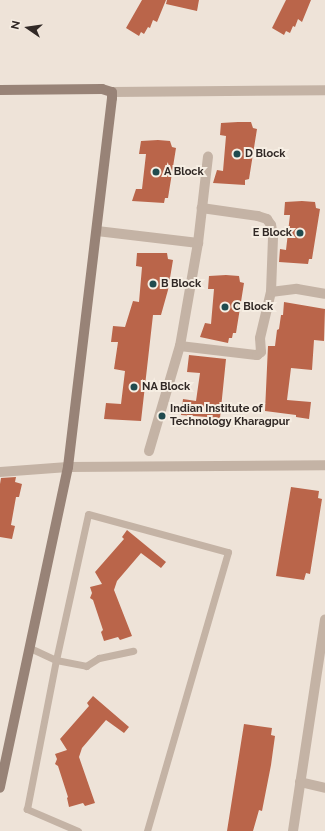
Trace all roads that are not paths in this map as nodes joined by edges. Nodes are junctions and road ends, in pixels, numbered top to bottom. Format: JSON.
{"nodes":[{"id":1,"x":0,"y":90,"type":"edge"},
{"id":2,"x":325,"y":90,"type":"edge"},
{"id":3,"x":112,"y":92,"type":"junction"},
{"id":4,"x":208,"y":157,"type":"dead end"},
{"id":5,"x":202,"y":208,"type":"junction"},
{"id":6,"x":98,"y":231,"type":"junction"},
{"id":7,"x":198,"y":243,"type":"junction"},
{"id":8,"x":271,"y":292,"type":"junction"},
{"id":9,"x":325,"y":294,"type":"edge"},
{"id":10,"x":180,"y":346,"type":"junction"},
{"id":11,"x":149,"y":451,"type":"dead end"},
{"id":12,"x":325,"y":465,"type":"edge"},
{"id":13,"x":68,"y":467,"type":"junction"},
{"id":14,"x":0,"y":472,"type":"edge"},
{"id":15,"x":325,"y":619,"type":"edge"},
{"id":16,"x":30,"y":648,"type":"junction"},
{"id":17,"x":133,"y":651,"type":"dead end"},
{"id":18,"x":56,"y":660,"type":"junction"},
{"id":19,"x":300,"y":782,"type":"junction"},
{"id":20,"x":0,"y":788,"type":"edge"},
{"id":21,"x":325,"y":788,"type":"edge"},
{"id":22,"x":78,"y":831,"type":"edge"},
{"id":23,"x":147,"y":831,"type":"edge"},
{"id":24,"x":292,"y":831,"type":"edge"}],
"edges":[{"from":1,"to":3,"type":"street"},
{"from":2,"to":3,"type":"street"},
{"from":3,"to":6,"type":"street"},
{"from":4,"to":5,"type":"street"},
{"from":5,"to":7,"type":"street"},
{"from":5,"to":8,"type":"street"},
{"from":6,"to":7,"type":"street"},
{"from":6,"to":13,"type":"street"},
{"from":7,"to":10,"type":"street"},
{"from":8,"to":9,"type":"street"},
{"from":8,"to":10,"type":"street"},
{"from":10,"to":11,"type":"street"},
{"from":12,"to":13,"type":"street"},
{"from":13,"to":14,"type":"street"},
{"from":13,"to":16,"type":"street"},
{"from":15,"to":19,"type":"street"},
{"from":16,"to":18,"type":"lane"},
{"from":16,"to":20,"type":"street"},
{"from":17,"to":18,"type":"lane"},
{"from":18,"to":22,"type":"lane"},
{"from":18,"to":23,"type":"lane"},
{"from":19,"to":21,"type":"street"},
{"from":19,"to":24,"type":"street"}]}
